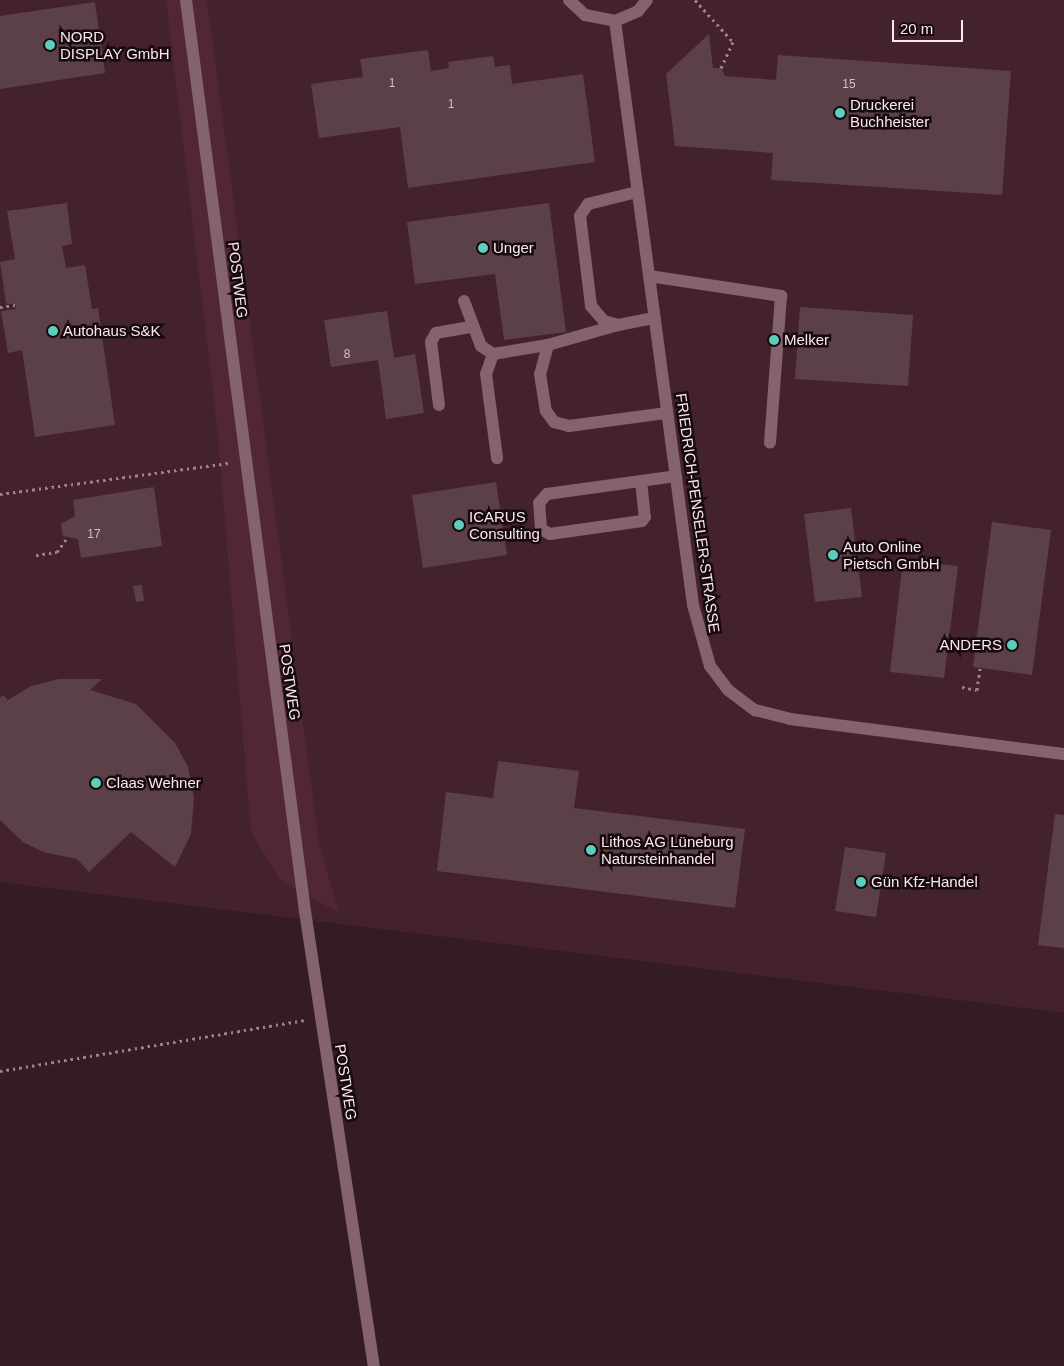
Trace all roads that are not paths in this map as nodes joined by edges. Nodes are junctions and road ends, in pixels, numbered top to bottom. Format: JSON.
{"nodes":[{"id":1,"x":186,"y":0,"type":"edge"},
{"id":2,"x":569,"y":0,"type":"edge"},
{"id":3,"x":648,"y":1,"type":"edge"},
{"id":4,"x":615,"y":21,"type":"junction"},
{"id":5,"x":638,"y":192,"type":"junction"},
{"id":6,"x":649,"y":276,"type":"junction"},
{"id":7,"x":464,"y":301,"type":"dead end"},
{"id":8,"x":654,"y":318,"type":"junction"},
{"id":9,"x":618,"y":325,"type":"junction"},
{"id":10,"x":471,"y":327,"type":"junction"},
{"id":11,"x":548,"y":345,"type":"junction"},
{"id":12,"x":493,"y":354,"type":"junction"},
{"id":13,"x":439,"y":405,"type":"dead end"},
{"id":14,"x":667,"y":413,"type":"junction"},
{"id":15,"x":770,"y":443,"type":"dead end"},
{"id":16,"x":497,"y":458,"type":"dead end"},
{"id":17,"x":676,"y":476,"type":"junction"},
{"id":18,"x":641,"y":481,"type":"junction"},
{"id":19,"x":1064,"y":754,"type":"edge"},
{"id":20,"x":374,"y":1366,"type":"edge"}],
"edges":[{"from":1,"to":20,"type":"street","name":"POSTWEG"},
{"from":2,"to":4,"type":"street"},
{"from":3,"to":4,"type":"street"},
{"from":4,"to":5,"type":"street","name":"FRIEDRICH-PENSELER-STRASSE"},
{"from":5,"to":6,"type":"street","name":"FRIEDRICH-PENSELER-STRASSE"},
{"from":5,"to":9,"type":"street"},
{"from":6,"to":8,"type":"street","name":"FRIEDRICH-PENSELER-STRASSE"},
{"from":6,"to":15,"type":"street"},
{"from":7,"to":10,"type":"street"},
{"from":8,"to":9,"type":"street"},
{"from":8,"to":14,"type":"street","name":"FRIEDRICH-PENSELER-STRASSE"},
{"from":9,"to":11,"type":"street"},
{"from":10,"to":12,"type":"street"},
{"from":10,"to":13,"type":"street"},
{"from":11,"to":12,"type":"street"},
{"from":11,"to":14,"type":"street"},
{"from":12,"to":16,"type":"street"},
{"from":14,"to":17,"type":"street","name":"FRIEDRICH-PENSELER-STRASSE"},
{"from":17,"to":18,"type":"street"},
{"from":17,"to":19,"type":"street","name":"FRIEDRICH-PENSELER-STRASSE"},
{"from":18,"to":18,"type":"street"}]}
